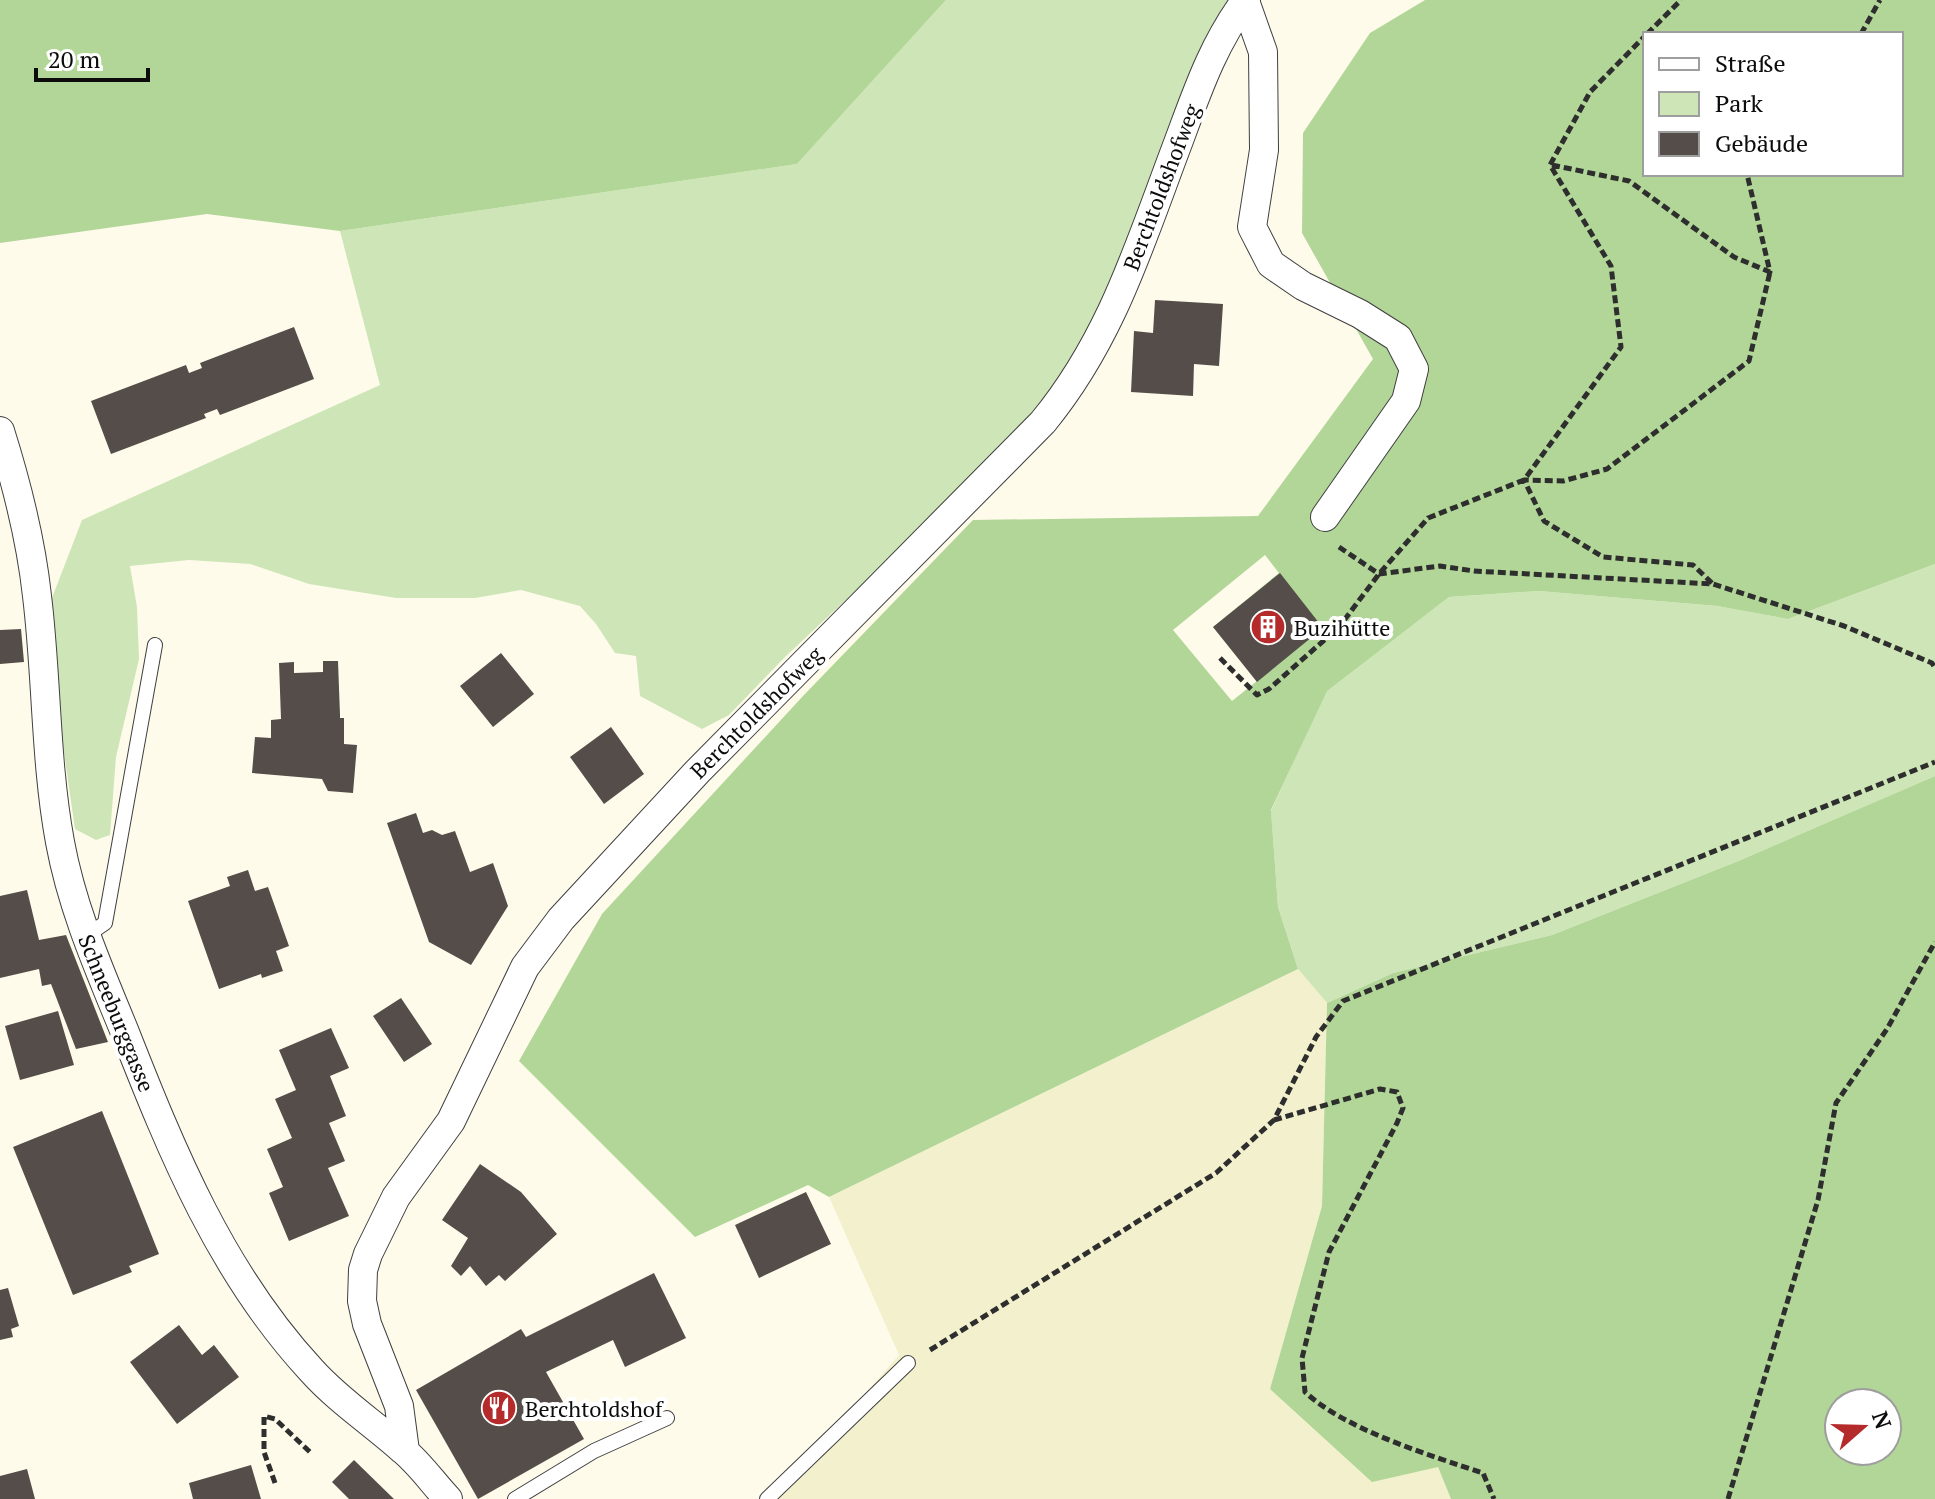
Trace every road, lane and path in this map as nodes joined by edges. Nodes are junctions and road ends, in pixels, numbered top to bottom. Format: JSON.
{"nodes":[{"id":1,"x":1245,"y":0,"type":"edge"},
{"id":2,"x":1681,"y":0,"type":"edge"},
{"id":3,"x":1880,"y":0,"type":"edge"},
{"id":4,"x":1649,"y":32,"type":"edge"},
{"id":5,"x":1862,"y":32,"type":"edge"},
{"id":6,"x":1643,"y":38,"type":"edge"},
{"id":7,"x":1550,"y":165,"type":"junction"},
{"id":8,"x":1747,"y":176,"type":"edge"},
{"id":9,"x":1770,"y":272,"type":"junction"},
{"id":10,"x":0,"y":431,"type":"edge"},
{"id":11,"x":1524,"y":480,"type":"junction"},
{"id":12,"x":1325,"y":517,"type":"joint"},
{"id":13,"x":1379,"y":574,"type":"junction"},
{"id":14,"x":1713,"y":584,"type":"junction"},
{"id":15,"x":155,"y":645,"type":"dead end"},
{"id":16,"x":1220,"y":658,"type":"dead end"},
{"id":17,"x":1935,"y":668,"type":"edge"},
{"id":18,"x":1935,"y":762,"type":"edge"},
{"id":19,"x":86,"y":936,"type":"junction"},
{"id":20,"x":1935,"y":942,"type":"edge"},
{"id":21,"x":1274,"y":1120,"type":"junction"},
{"id":22,"x":908,"y":1363,"type":"joint"},
{"id":23,"x":667,"y":1418,"type":"dead end"},
{"id":24,"x":405,"y":1451,"type":"junction"},
{"id":25,"x":311,"y":1453,"type":"dead end"},
{"id":26,"x":275,"y":1483,"type":"dead end"},
{"id":27,"x":448,"y":1499,"type":"edge"},
{"id":28,"x":515,"y":1499,"type":"edge"},
{"id":29,"x":767,"y":1499,"type":"edge"},
{"id":30,"x":1494,"y":1499,"type":"edge"},
{"id":31,"x":1728,"y":1499,"type":"edge"}],
"edges":[{"from":1,"to":12,"type":"street","name":"Berchtoldshofweg"},
{"from":1,"to":24,"type":"street","name":"Berchtoldshofweg"},
{"from":2,"to":4,"type":"path"},
{"from":3,"to":5,"type":"path"},
{"from":6,"to":7,"type":"path"},
{"from":7,"to":9,"type":"path"},
{"from":7,"to":11,"type":"path"},
{"from":8,"to":9,"type":"path"},
{"from":9,"to":11,"type":"path"},
{"from":10,"to":19,"type":"street","name":"Schneeburggasse"},
{"from":11,"to":13,"type":"path"},
{"from":11,"to":14,"type":"path"},
{"from":12,"to":13,"type":"path"},
{"from":13,"to":14,"type":"path"},
{"from":13,"to":16,"type":"path"},
{"from":14,"to":17,"type":"path"},
{"from":15,"to":19,"type":"lane"},
{"from":18,"to":21,"type":"path"},
{"from":19,"to":24,"type":"street","name":"Schneeburggasse"},
{"from":20,"to":31,"type":"path"},
{"from":21,"to":22,"type":"path"},
{"from":21,"to":30,"type":"path"},
{"from":22,"to":29,"type":"lane"},
{"from":23,"to":28,"type":"lane"},
{"from":24,"to":27,"type":"street","name":"Schneeburggasse"},
{"from":25,"to":26,"type":"path"}]}
